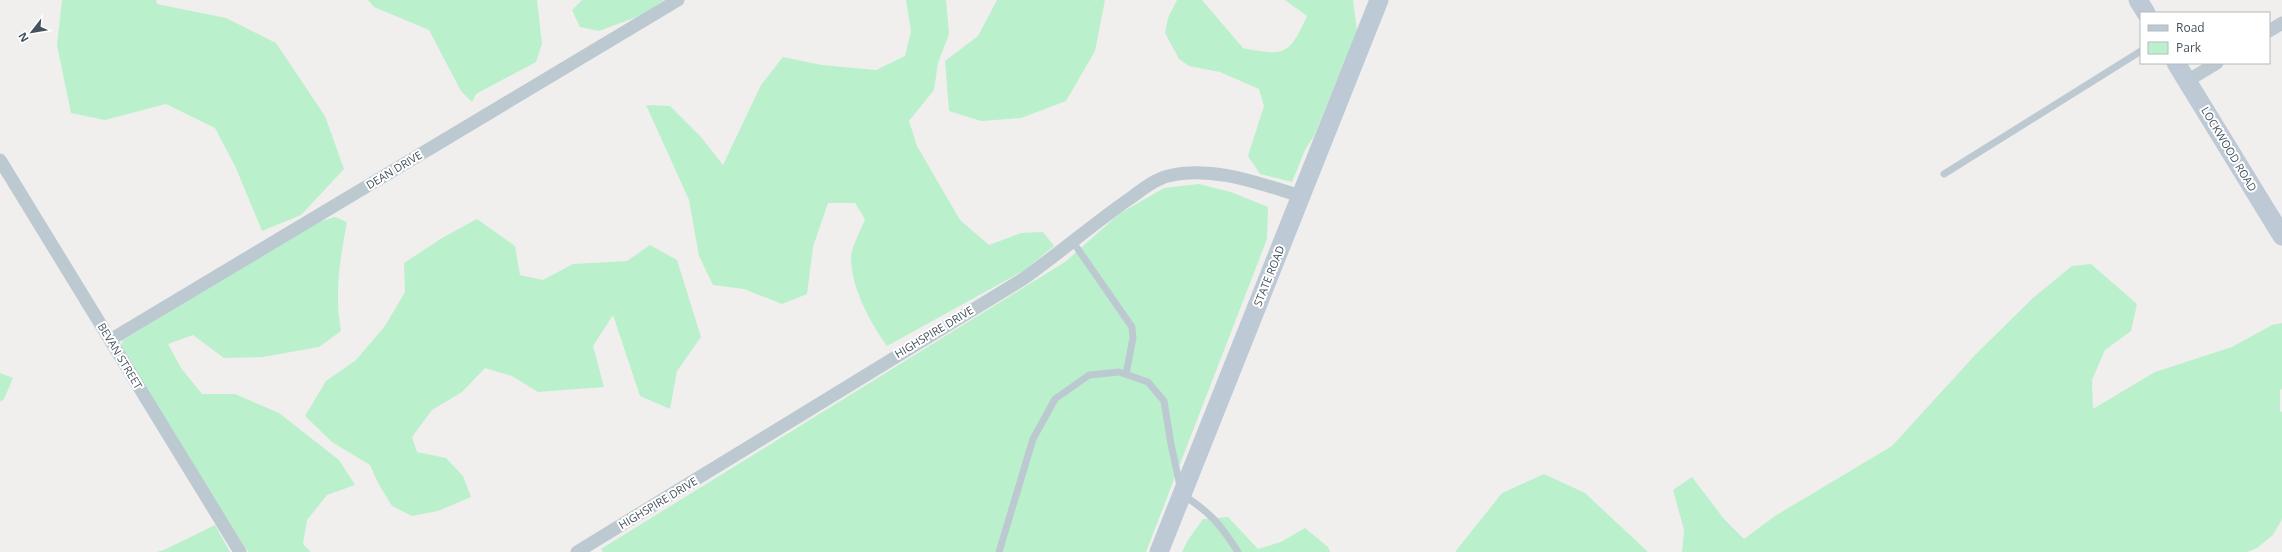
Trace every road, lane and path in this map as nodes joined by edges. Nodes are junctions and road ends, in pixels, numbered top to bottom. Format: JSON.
{"nodes":[{"id":1,"x":678,"y":0,"type":"edge"},
{"id":2,"x":1379,"y":0,"type":"edge"},
{"id":3,"x":2138,"y":0,"type":"edge"},
{"id":4,"x":2145,"y":12,"type":"edge"},
{"id":5,"x":2282,"y":23,"type":"edge"},
{"id":6,"x":2270,"y":30,"type":"edge"},
{"id":7,"x":2140,"y":51,"type":"edge"},
{"id":8,"x":2177,"y":64,"type":"edge"},
{"id":9,"x":2215,"y":64,"type":"edge"},
{"id":10,"x":2187,"y":81,"type":"junction"},
{"id":11,"x":0,"y":160,"type":"edge"},
{"id":12,"x":1944,"y":174,"type":"dead end"},
{"id":13,"x":1302,"y":196,"type":"junction"},
{"id":14,"x":2282,"y":236,"type":"edge"},
{"id":15,"x":1073,"y":242,"type":"junction"},
{"id":16,"x":110,"y":340,"type":"junction"},
{"id":17,"x":1126,"y":374,"type":"junction"},
{"id":18,"x":1182,"y":495,"type":"junction"},
{"id":19,"x":240,"y":552,"type":"edge"},
{"id":20,"x":577,"y":552,"type":"edge"},
{"id":21,"x":999,"y":552,"type":"edge"},
{"id":22,"x":1159,"y":552,"type":"edge"},
{"id":23,"x":1238,"y":552,"type":"edge"}],
"edges":[{"from":1,"to":16,"type":"street","name":"DEAN DRIVE"},
{"from":2,"to":13,"type":"street","name":"STATE ROAD"},
{"from":3,"to":4,"type":"street"},
{"from":5,"to":6,"type":"street"},
{"from":7,"to":12,"type":"lane"},
{"from":8,"to":10,"type":"street","name":"LOCKWOOD ROAD"},
{"from":9,"to":10,"type":"street"},
{"from":10,"to":14,"type":"street","name":"LOCKWOOD ROAD"},
{"from":11,"to":16,"type":"street","name":"BEVAN STREET"},
{"from":13,"to":15,"type":"street","name":"HIGHSPIRE DRIVE"},
{"from":13,"to":18,"type":"street","name":"STATE ROAD"},
{"from":15,"to":17,"type":"lane"},
{"from":15,"to":20,"type":"street","name":"HIGHSPIRE DRIVE"},
{"from":16,"to":19,"type":"street","name":"BEVAN STREET"},
{"from":17,"to":18,"type":"lane"},
{"from":17,"to":21,"type":"lane"},
{"from":18,"to":22,"type":"street","name":"STATE ROAD"},
{"from":18,"to":23,"type":"lane"}]}
